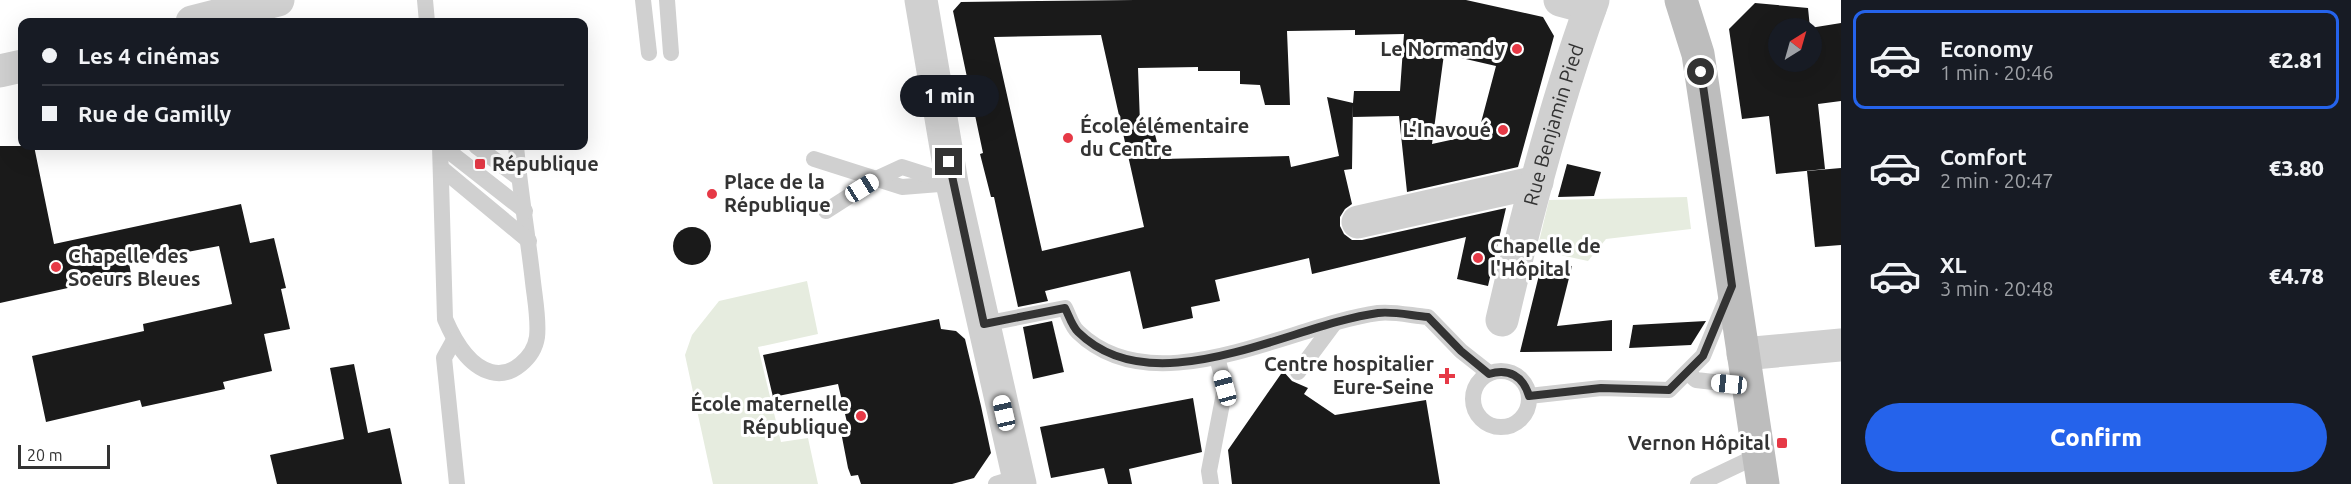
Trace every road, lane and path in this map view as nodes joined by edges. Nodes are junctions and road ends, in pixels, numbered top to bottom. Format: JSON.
{"nodes":[{"id":1,"x":278,"y":0,"type":"edge"},
{"id":2,"x":424,"y":0,"type":"edge"},
{"id":3,"x":643,"y":0,"type":"edge"},
{"id":4,"x":667,"y":0,"type":"edge"},
{"id":5,"x":921,"y":0,"type":"edge"},
{"id":6,"x":1681,"y":0,"type":"edge"},
{"id":7,"x":1581,"y":3,"type":"edge"},
{"id":8,"x":208,"y":18,"type":"edge"},
{"id":9,"x":426,"y":18,"type":"edge"},
{"id":10,"x":649,"y":53,"type":"dead end"},
{"id":11,"x":671,"y":53,"type":"dead end"},
{"id":12,"x":18,"y":67,"type":"edge"},
{"id":13,"x":0,"y":71,"type":"edge"},
{"id":14,"x":441,"y":150,"type":"edge"},
{"id":15,"x":446,"y":150,"type":"edge"},
{"id":16,"x":481,"y":150,"type":"edge"},
{"id":17,"x":516,"y":150,"type":"edge"},
{"id":18,"x":814,"y":159,"type":"dead end"},
{"id":19,"x":441,"y":168,"type":"junction"},
{"id":20,"x":519,"y":178,"type":"junction"},
{"id":21,"x":876,"y":179,"type":"junction"},
{"id":22,"x":1537,"y":182,"type":"junction"},
{"id":23,"x":952,"y":183,"type":"junction"},
{"id":24,"x":525,"y":211,"type":"junction"},
{"id":25,"x":826,"y":211,"type":"dead end"},
{"id":26,"x":1358,"y":222,"type":"dead end"},
{"id":27,"x":529,"y":241,"type":"junction"},
{"id":28,"x":1732,"y":286,"type":"junction"},
{"id":29,"x":1502,"y":320,"type":"dead end"},
{"id":30,"x":984,"y":324,"type":"junction"},
{"id":31,"x":1332,"y":325,"type":"junction"},
{"id":32,"x":454,"y":340,"type":"junction"},
{"id":33,"x":1841,"y":345,"type":"edge"},
{"id":34,"x":1743,"y":354,"type":"junction"},
{"id":35,"x":1216,"y":357,"type":"junction"},
{"id":36,"x":1298,"y":372,"type":"dead end"},
{"id":37,"x":1688,"y":373,"type":"junction"},
{"id":38,"x":1489,"y":374,"type":"junction"},
{"id":39,"x":1748,"y":386,"type":"junction"},
{"id":40,"x":1529,"y":396,"type":"junction"},
{"id":41,"x":1761,"y":470,"type":"edge"},
{"id":42,"x":1011,"y":482,"type":"edge"},
{"id":43,"x":457,"y":484,"type":"edge"},
{"id":44,"x":1211,"y":484,"type":"edge"},
{"id":45,"x":1698,"y":484,"type":"edge"}],
"edges":[{"from":1,"to":8,"type":"street"},
{"from":2,"to":9,"type":"lane"},
{"from":3,"to":10,"type":"lane"},
{"from":4,"to":11,"type":"lane"},
{"from":5,"to":23,"type":"street"},
{"from":6,"to":28,"type":"main road"},
{"from":7,"to":22,"type":"street","name":"Rue Benjamin Pied"},
{"from":12,"to":13,"type":"street"},
{"from":14,"to":19,"type":"lane"},
{"from":15,"to":24,"type":"lane"},
{"from":16,"to":20,"type":"lane"},
{"from":17,"to":20,"type":"lane"},
{"from":18,"to":21,"type":"lane"},
{"from":19,"to":27,"type":"lane"},
{"from":19,"to":32,"type":"lane"},
{"from":20,"to":24,"type":"lane"},
{"from":21,"to":23,"type":"lane"},
{"from":21,"to":25,"type":"lane"},
{"from":22,"to":26,"type":"street"},
{"from":22,"to":29,"type":"street","name":"Rue Benjamin Pied"},
{"from":23,"to":30,"type":"street"},
{"from":24,"to":27,"type":"lane"},
{"from":27,"to":32,"type":"lane"},
{"from":28,"to":34,"type":"main road"},
{"from":28,"to":37,"type":"lane"},
{"from":30,"to":35,"type":"lane"},
{"from":30,"to":42,"type":"street"},
{"from":31,"to":35,"type":"lane"},
{"from":31,"to":36,"type":"lane"},
{"from":31,"to":38,"type":"lane"},
{"from":32,"to":43,"type":"lane"},
{"from":33,"to":34,"type":"street"},
{"from":34,"to":39,"type":"main road"},
{"from":35,"to":44,"type":"lane"},
{"from":37,"to":39,"type":"lane"},
{"from":37,"to":40,"type":"lane"},
{"from":38,"to":40,"type":"lane"},
{"from":38,"to":40,"type":"lane"},
{"from":39,"to":41,"type":"main road"},
{"from":41,"to":45,"type":"lane"}]}
